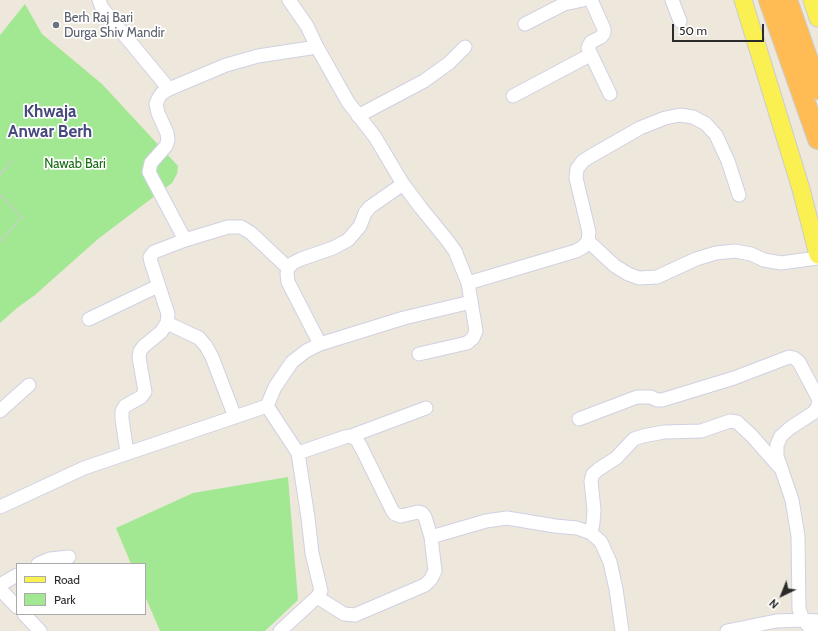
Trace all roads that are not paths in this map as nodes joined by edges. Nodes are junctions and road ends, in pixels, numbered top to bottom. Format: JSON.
{"nodes":[{"id":1,"x":99,"y":0,"type":"edge"},
{"id":2,"x":289,"y":0,"type":"edge"},
{"id":3,"x":583,"y":0,"type":"edge"},
{"id":4,"x":591,"y":0,"type":"edge"},
{"id":5,"x":672,"y":0,"type":"edge"},
{"id":6,"x":742,"y":0,"type":"edge"},
{"id":7,"x":769,"y":0,"type":"edge"},
{"id":8,"x":787,"y":0,"type":"edge"},
{"id":9,"x":812,"y":0,"type":"edge"},
{"id":10,"x":818,"y":18,"type":"edge"},
{"id":11,"x":680,"y":21,"type":"dead end"},
{"id":12,"x":525,"y":24,"type":"dead end"},
{"id":13,"x":317,"y":47,"type":"junction"},
{"id":14,"x":465,"y":47,"type":"dead end"},
{"id":15,"x":590,"y":55,"type":"junction"},
{"id":16,"x":169,"y":89,"type":"junction"},
{"id":17,"x":818,"y":89,"type":"edge"},
{"id":18,"x":610,"y":94,"type":"dead end"},
{"id":19,"x":513,"y":96,"type":"dead end"},
{"id":20,"x":358,"y":116,"type":"junction"},
{"id":21,"x":818,"y":139,"type":"edge"},
{"id":22,"x":403,"y":184,"type":"junction"},
{"id":23,"x":739,"y":194,"type":"dead end"},
{"id":24,"x":185,"y":240,"type":"junction"},
{"id":25,"x":588,"y":241,"type":"junction"},
{"id":26,"x":818,"y":255,"type":"edge"},
{"id":27,"x":818,"y":258,"type":"edge"},
{"id":28,"x":288,"y":268,"type":"junction"},
{"id":29,"x":468,"y":283,"type":"junction"},
{"id":30,"x":158,"y":286,"type":"junction"},
{"id":31,"x":471,"y":302,"type":"junction"},
{"id":32,"x":89,"y":319,"type":"dead end"},
{"id":33,"x":168,"y":323,"type":"junction"},
{"id":34,"x":320,"y":344,"type":"junction"},
{"id":35,"x":419,"y":354,"type":"dead end"},
{"id":36,"x":29,"y":385,"type":"dead end"},
{"id":37,"x":818,"y":398,"type":"edge"},
{"id":38,"x":818,"y":404,"type":"edge"},
{"id":39,"x":267,"y":406,"type":"junction"},
{"id":40,"x":426,"y":408,"type":"dead end"},
{"id":41,"x":0,"y":411,"type":"edge"},
{"id":42,"x":235,"y":417,"type":"junction"},
{"id":43,"x":580,"y":419,"type":"dead end"},
{"id":44,"x":351,"y":436,"type":"junction"},
{"id":45,"x":127,"y":452,"type":"junction"},
{"id":46,"x":298,"y":453,"type":"junction"},
{"id":47,"x":782,"y":470,"type":"junction"},
{"id":48,"x":0,"y":507,"type":"edge"},
{"id":49,"x":590,"y":533,"type":"junction"},
{"id":50,"x":431,"y":537,"type":"junction"},
{"id":51,"x":69,"y":557,"type":"dead end"},
{"id":52,"x":40,"y":563,"type":"edge"},
{"id":53,"x":16,"y":576,"type":"edge"},
{"id":54,"x":0,"y":585,"type":"edge"},
{"id":55,"x":0,"y":588,"type":"edge"},
{"id":56,"x":317,"y":597,"type":"junction"},
{"id":57,"x":16,"y":606,"type":"edge"},
{"id":58,"x":25,"y":615,"type":"edge"},
{"id":59,"x":803,"y":620,"type":"junction"},
{"id":60,"x":818,"y":621,"type":"edge"},
{"id":61,"x":749,"y":629,"type":"edge"},
{"id":62,"x":40,"y":631,"type":"edge"},
{"id":63,"x":280,"y":631,"type":"edge"},
{"id":64,"x":622,"y":631,"type":"edge"},
{"id":65,"x":726,"y":631,"type":"edge"},
{"id":66,"x":813,"y":631,"type":"edge"}],
"edges":[{"from":1,"to":16,"type":"street"},
{"from":2,"to":13,"type":"street"},
{"from":3,"to":12,"type":"street"},
{"from":4,"to":15,"type":"street"},
{"from":5,"to":11,"type":"street"},
{"from":6,"to":26,"type":"main road"},
{"from":7,"to":21,"type":"highway"},
{"from":8,"to":17,"type":"highway"},
{"from":9,"to":10,"type":"main road"},
{"from":13,"to":16,"type":"street"},
{"from":13,"to":20,"type":"street"},
{"from":14,"to":20,"type":"street"},
{"from":15,"to":18,"type":"street"},
{"from":15,"to":19,"type":"street"},
{"from":16,"to":24,"type":"street"},
{"from":20,"to":22,"type":"street"},
{"from":22,"to":28,"type":"street"},
{"from":22,"to":29,"type":"street"},
{"from":23,"to":25,"type":"street"},
{"from":24,"to":28,"type":"street"},
{"from":24,"to":30,"type":"street"},
{"from":25,"to":27,"type":"street"},
{"from":25,"to":29,"type":"street"},
{"from":28,"to":34,"type":"street"},
{"from":29,"to":31,"type":"street"},
{"from":30,"to":32,"type":"street"},
{"from":30,"to":33,"type":"street"},
{"from":31,"to":34,"type":"street"},
{"from":31,"to":35,"type":"street"},
{"from":33,"to":42,"type":"street"},
{"from":33,"to":45,"type":"street"},
{"from":34,"to":39,"type":"street"},
{"from":36,"to":41,"type":"street"},
{"from":37,"to":43,"type":"street"},
{"from":38,"to":47,"type":"street"},
{"from":39,"to":42,"type":"street"},
{"from":39,"to":46,"type":"street"},
{"from":40,"to":44,"type":"street"},
{"from":42,"to":45,"type":"street"},
{"from":44,"to":46,"type":"street"},
{"from":44,"to":50,"type":"street"},
{"from":45,"to":48,"type":"street"},
{"from":46,"to":56,"type":"street"},
{"from":47,"to":49,"type":"street"},
{"from":47,"to":59,"type":"street"},
{"from":49,"to":50,"type":"street"},
{"from":49,"to":64,"type":"street"},
{"from":50,"to":56,"type":"street"},
{"from":51,"to":52,"type":"street"},
{"from":53,"to":54,"type":"street"},
{"from":55,"to":57,"type":"street"},
{"from":56,"to":63,"type":"street"},
{"from":58,"to":62,"type":"street"},
{"from":59,"to":60,"type":"street"},
{"from":59,"to":61,"type":"street"},
{"from":59,"to":66,"type":"street"},
{"from":61,"to":65,"type":"street"}]}
